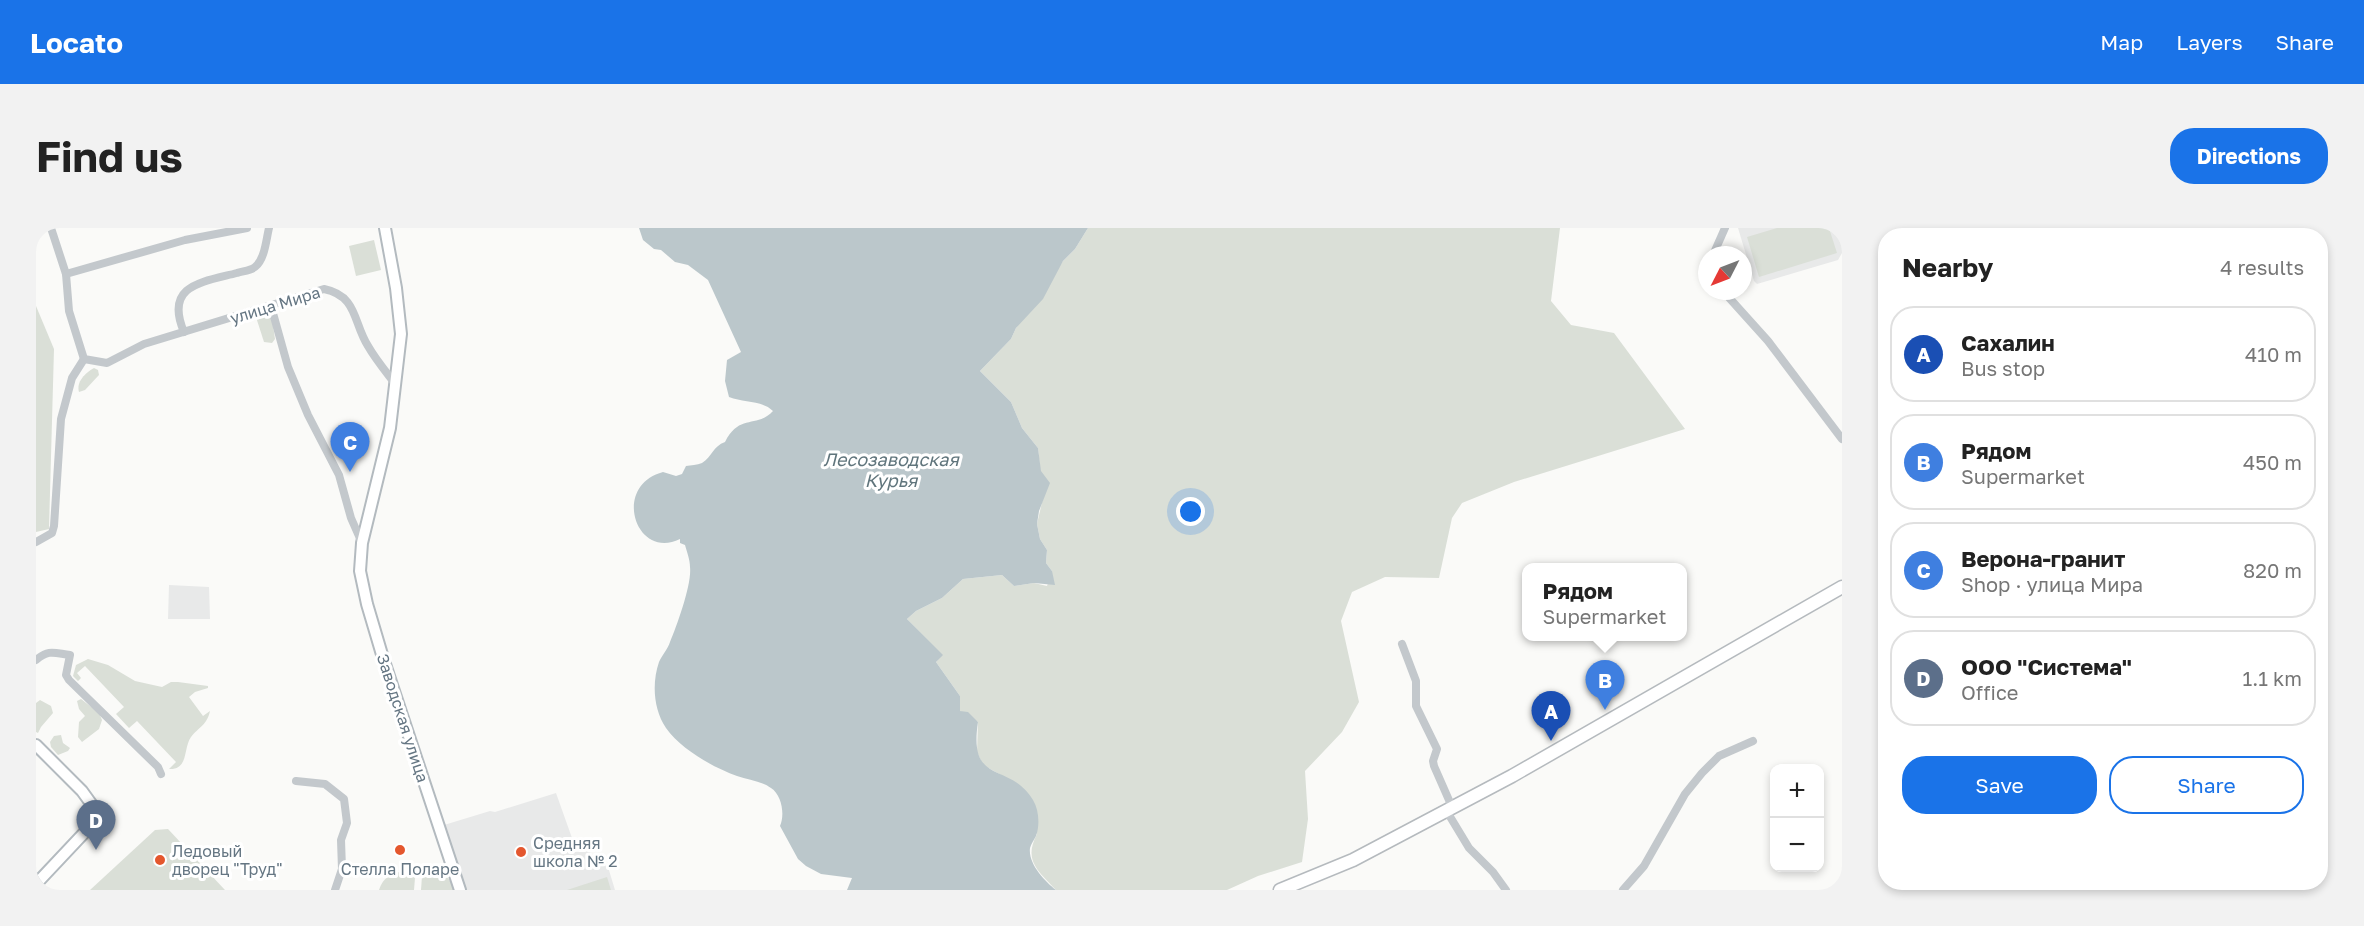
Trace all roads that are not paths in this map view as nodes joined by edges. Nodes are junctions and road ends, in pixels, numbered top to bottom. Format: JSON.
{"nodes":[{"id":1,"x":51,"y":228,"type":"edge"},
{"id":2,"x":247,"y":228,"type":"edge"},
{"id":3,"x":269,"y":228,"type":"edge"},
{"id":4,"x":385,"y":228,"type":"edge"},
{"id":5,"x":1725,"y":228,"type":"edge"},
{"id":6,"x":1717,"y":246,"type":"edge"},
{"id":7,"x":66,"y":274,"type":"junction"},
{"id":8,"x":1731,"y":300,"type":"edge"},
{"id":9,"x":271,"y":306,"type":"junction"},
{"id":10,"x":184,"y":332,"type":"junction"},
{"id":11,"x":84,"y":360,"type":"junction"},
{"id":12,"x":397,"y":387,"type":"junction"},
{"id":13,"x":1842,"y":439,"type":"edge"},
{"id":14,"x":36,"y":542,"type":"edge"},
{"id":15,"x":362,"y":543,"type":"junction"},
{"id":16,"x":1842,"y":587,"type":"edge"},
{"id":17,"x":1402,"y":644,"type":"dead end"},
{"id":18,"x":36,"y":660,"type":"edge"},
{"id":19,"x":1753,"y":741,"type":"dead end"},
{"id":20,"x":36,"y":745,"type":"edge"},
{"id":21,"x":161,"y":774,"type":"dead end"},
{"id":22,"x":296,"y":781,"type":"dead end"},
{"id":23,"x":1449,"y":808,"type":"junction"},
{"id":24,"x":36,"y":884,"type":"edge"},
{"id":25,"x":335,"y":890,"type":"edge"},
{"id":26,"x":460,"y":890,"type":"edge"},
{"id":27,"x":1280,"y":890,"type":"edge"},
{"id":28,"x":1506,"y":890,"type":"edge"},
{"id":29,"x":1623,"y":890,"type":"edge"}],
"edges":[{"from":1,"to":7,"type":"street"},
{"from":2,"to":7,"type":"street"},
{"from":3,"to":10,"type":"street"},
{"from":4,"to":12,"type":"street"},
{"from":5,"to":6,"type":"street"},
{"from":7,"to":11,"type":"street"},
{"from":8,"to":13,"type":"street"},
{"from":9,"to":10,"type":"street","name":"улица Мира"},
{"from":9,"to":12,"type":"street","name":"улица Мира"},
{"from":9,"to":15,"type":"street"},
{"from":10,"to":11,"type":"street","name":"улица Мира"},
{"from":11,"to":14,"type":"street"},
{"from":12,"to":15,"type":"street"},
{"from":15,"to":26,"type":"street","name":"Заводская улица"},
{"from":16,"to":23,"type":"main road"},
{"from":17,"to":23,"type":"street"},
{"from":18,"to":21,"type":"street"},
{"from":19,"to":29,"type":"street"},
{"from":20,"to":24,"type":"street"},
{"from":22,"to":25,"type":"street"},
{"from":23,"to":27,"type":"main road"},
{"from":23,"to":28,"type":"street"}]}
